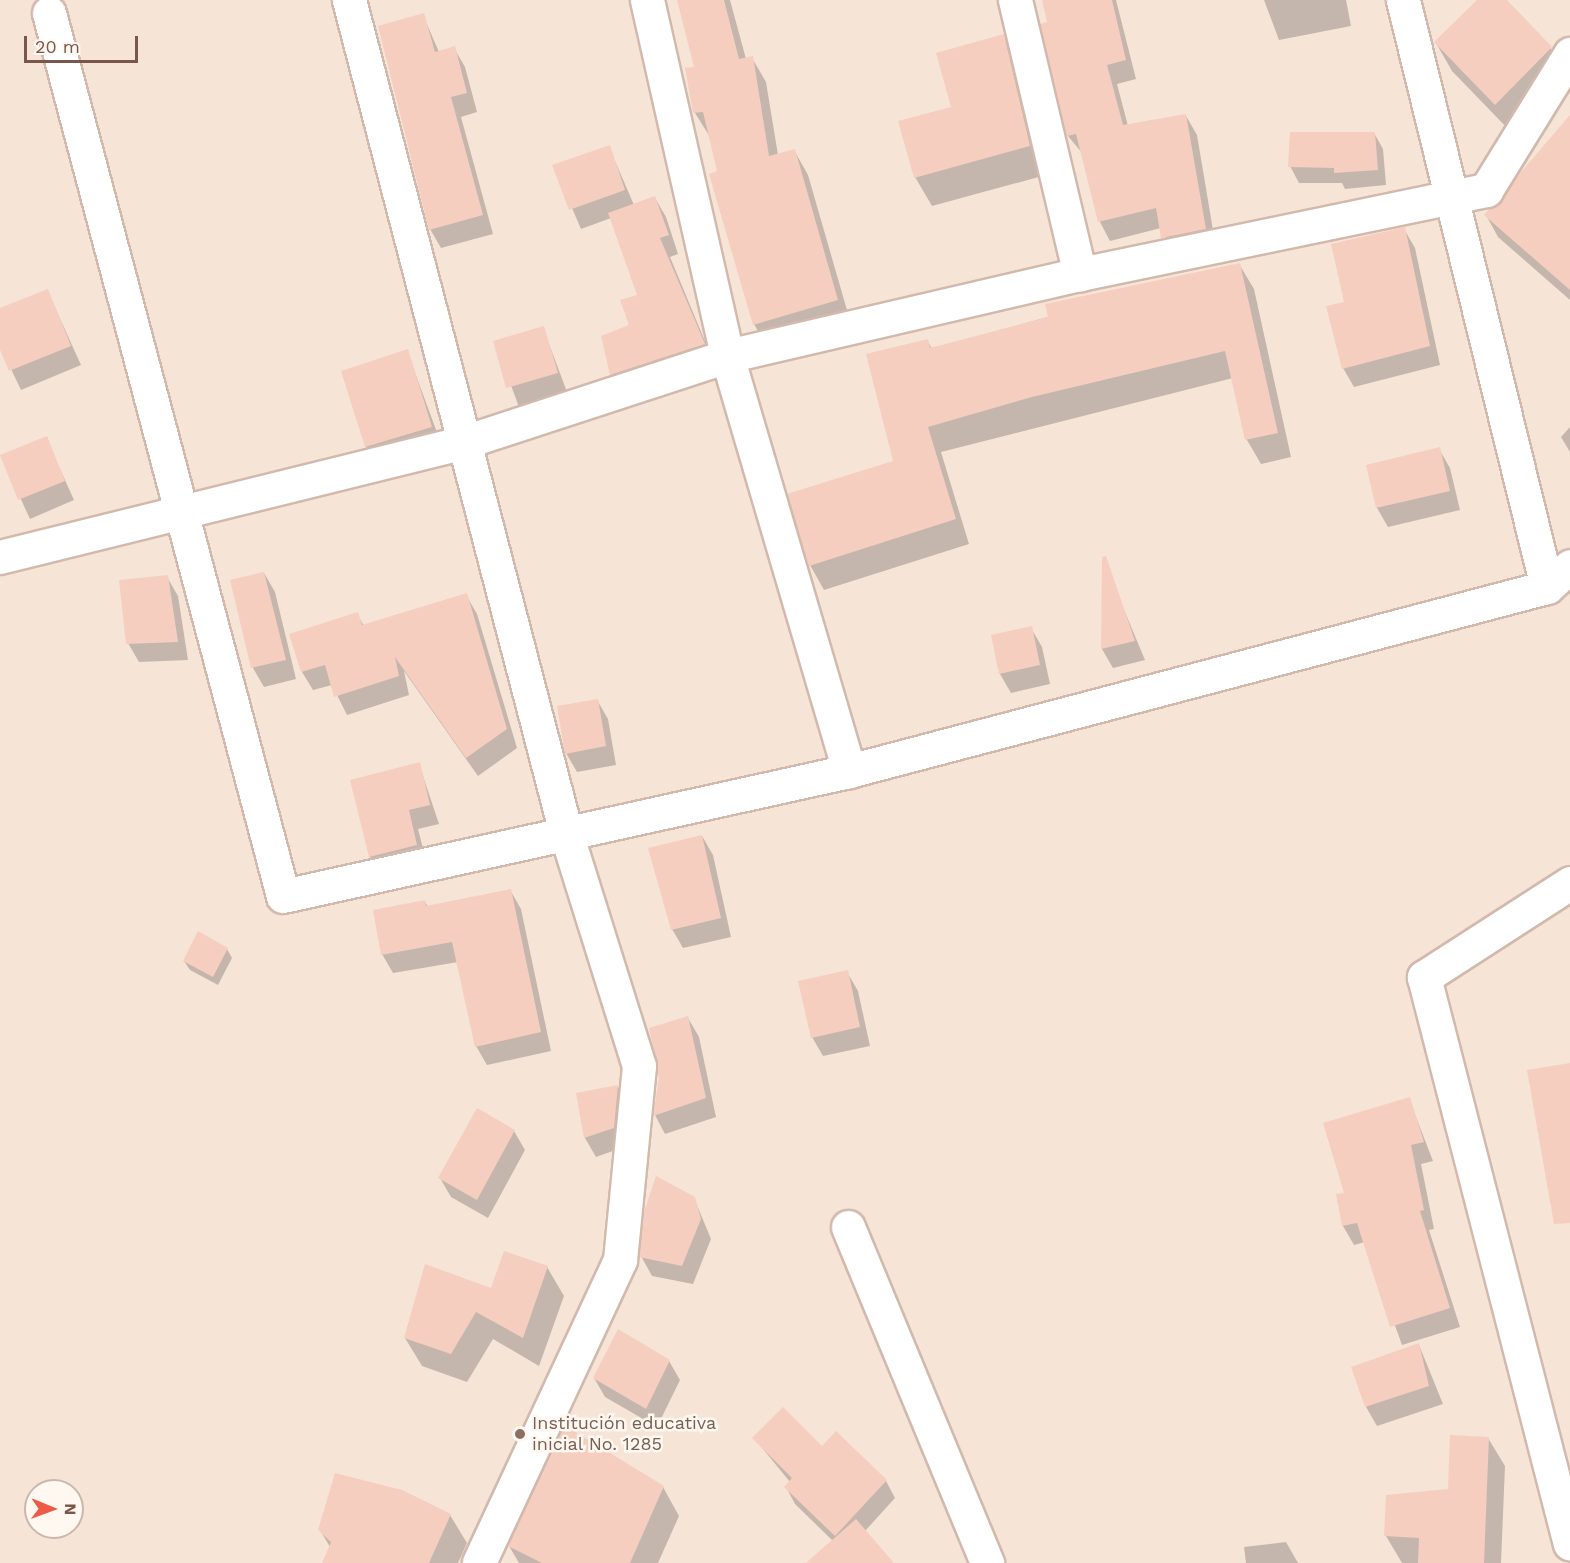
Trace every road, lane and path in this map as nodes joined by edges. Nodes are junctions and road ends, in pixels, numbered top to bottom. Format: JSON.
{"nodes":[{"id":1,"x":349,"y":0,"type":"edge"},
{"id":2,"x":647,"y":0,"type":"edge"},
{"id":3,"x":1015,"y":0,"type":"edge"},
{"id":4,"x":1403,"y":0,"type":"edge"},
{"id":5,"x":49,"y":13,"type":"dead end"},
{"id":6,"x":1570,"y":54,"type":"edge"},
{"id":7,"x":1451,"y":198,"type":"junction"},
{"id":8,"x":1080,"y":274,"type":"junction"},
{"id":9,"x":727,"y":356,"type":"junction"},
{"id":10,"x":464,"y":442,"type":"junction"},
{"id":11,"x":181,"y":513,"type":"junction"},
{"id":12,"x":0,"y":557,"type":"edge"},
{"id":13,"x":1559,"y":577,"type":"edge"},
{"id":14,"x":849,"y":771,"type":"junction"},
{"id":15,"x":566,"y":833,"type":"junction"},
{"id":16,"x":1570,"y":883,"type":"edge"},
{"id":17,"x":848,"y":1227,"type":"dead end"},
{"id":18,"x":1570,"y":1544,"type":"edge"},
{"id":19,"x":479,"y":1563,"type":"edge"},
{"id":20,"x":987,"y":1563,"type":"edge"}],
"edges":[{"from":1,"to":10,"type":"street"},
{"from":2,"to":9,"type":"street"},
{"from":3,"to":8,"type":"street"},
{"from":4,"to":7,"type":"street"},
{"from":5,"to":11,"type":"street"},
{"from":6,"to":7,"type":"street"},
{"from":7,"to":8,"type":"street"},
{"from":7,"to":13,"type":"street"},
{"from":8,"to":9,"type":"street"},
{"from":9,"to":10,"type":"street"},
{"from":9,"to":14,"type":"street"},
{"from":10,"to":11,"type":"street"},
{"from":10,"to":15,"type":"street"},
{"from":11,"to":12,"type":"street"},
{"from":11,"to":15,"type":"street"},
{"from":13,"to":14,"type":"street"},
{"from":14,"to":15,"type":"street"},
{"from":15,"to":19,"type":"street"},
{"from":16,"to":18,"type":"street"},
{"from":17,"to":20,"type":"street"}]}
